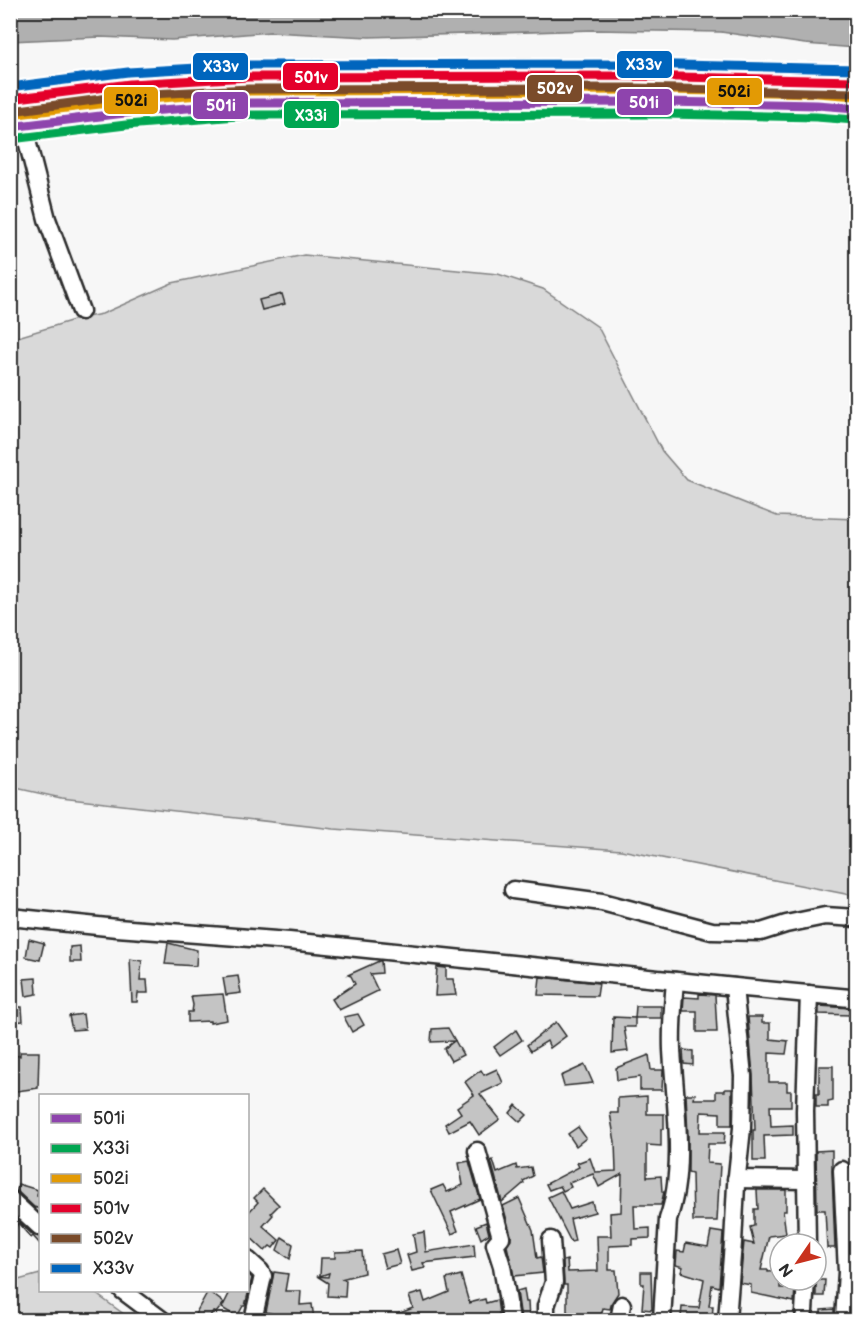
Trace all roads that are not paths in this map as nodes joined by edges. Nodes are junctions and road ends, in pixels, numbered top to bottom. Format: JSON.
{"nodes":[{"id":1,"x":856,"y":81,"type":"edge"},
{"id":2,"x":10,"y":99,"type":"edge"},
{"id":3,"x":856,"y":108,"type":"edge"},
{"id":4,"x":17,"y":126,"type":"edge"},
{"id":5,"x":81,"y":310,"type":"dead end"},
{"id":6,"x":513,"y":890,"type":"dead end"},
{"id":7,"x":10,"y":917,"type":"edge"},
{"id":8,"x":856,"y":918,"type":"edge"},
{"id":9,"x":675,"y":981,"type":"junction"},
{"id":10,"x":734,"y":987,"type":"junction"},
{"id":11,"x":809,"y":994,"type":"junction"},
{"id":12,"x":850,"y":998,"type":"dead end"},
{"id":13,"x":477,"y":1151,"type":"dead end"},
{"id":14,"x":842,"y":1170,"type":"dead end"},
{"id":15,"x":736,"y":1179,"type":"junction"},
{"id":16,"x":805,"y":1180,"type":"junction"},
{"id":17,"x":10,"y":1198,"type":"edge"},
{"id":18,"x":39,"y":1226,"type":"edge"},
{"id":19,"x":807,"y":1232,"type":"edge"},
{"id":20,"x":551,"y":1240,"type":"dead end"},
{"id":21,"x":249,"y":1261,"type":"edge"},
{"id":22,"x":852,"y":1272,"type":"edge"},
{"id":23,"x":125,"y":1292,"type":"edge"},
{"id":24,"x":805,"y":1292,"type":"edge"},
{"id":25,"x":804,"y":1312,"type":"dead end"},
{"id":26,"x":162,"y":1320,"type":"edge"},
{"id":27,"x":253,"y":1320,"type":"edge"},
{"id":28,"x":511,"y":1320,"type":"edge"},
{"id":29,"x":546,"y":1320,"type":"edge"},
{"id":30,"x":662,"y":1320,"type":"edge"},
{"id":31,"x":727,"y":1320,"type":"edge"},
{"id":32,"x":844,"y":1320,"type":"edge"}],
"edges":[{"from":1,"to":2,"type":"main road"},
{"from":3,"to":4,"type":"main road"},
{"from":4,"to":5,"type":"street"},
{"from":6,"to":8,"type":"street"},
{"from":7,"to":9,"type":"street"},
{"from":9,"to":10,"type":"street"},
{"from":9,"to":30,"type":"street"},
{"from":10,"to":11,"type":"street"},
{"from":10,"to":15,"type":"street"},
{"from":11,"to":12,"type":"street"},
{"from":11,"to":16,"type":"street"},
{"from":13,"to":28,"type":"street"},
{"from":14,"to":22,"type":"street"},
{"from":15,"to":16,"type":"street"},
{"from":15,"to":31,"type":"street"},
{"from":16,"to":19,"type":"street"},
{"from":17,"to":18,"type":"street"},
{"from":20,"to":29,"type":"street"},
{"from":21,"to":27,"type":"street"},
{"from":22,"to":32,"type":"street"},
{"from":23,"to":26,"type":"street"},
{"from":24,"to":25,"type":"street"}]}
